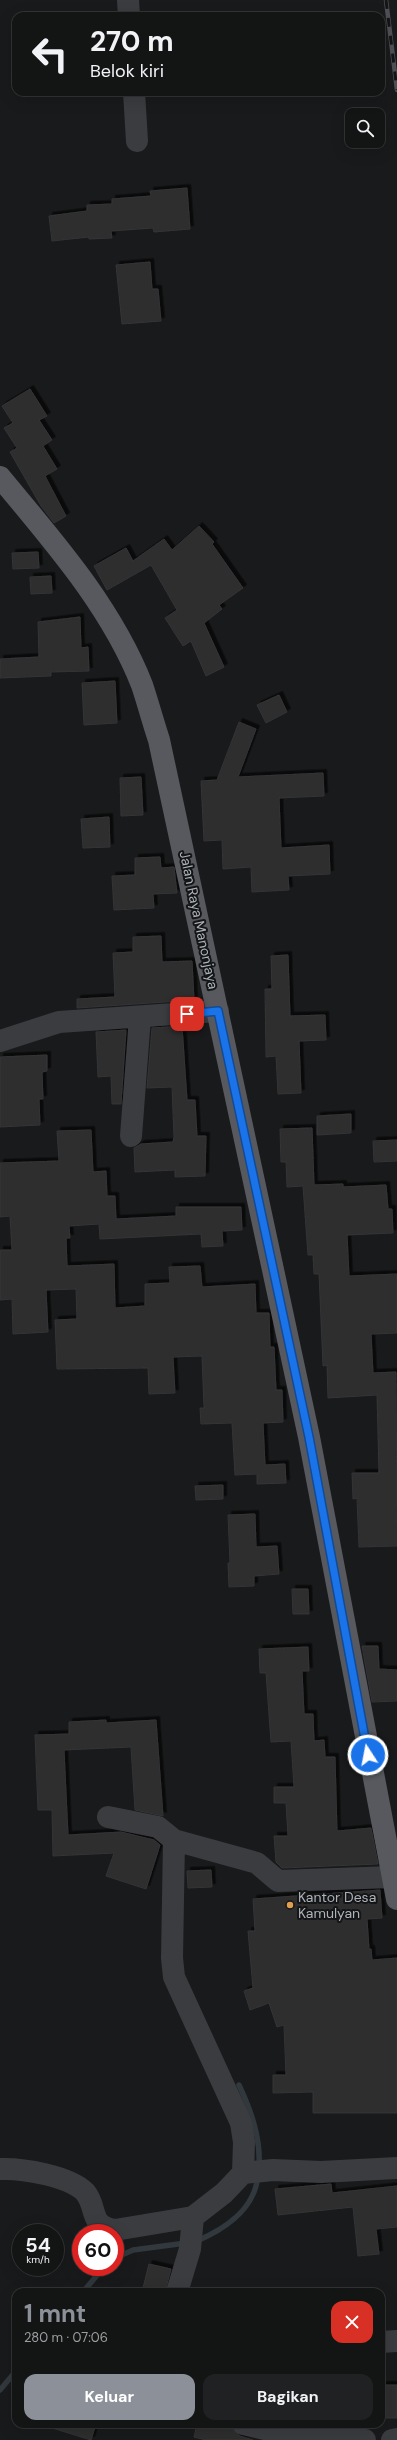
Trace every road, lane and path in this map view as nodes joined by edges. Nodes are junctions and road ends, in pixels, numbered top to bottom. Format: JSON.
{"nodes":[{"id":1,"x":128,"y":0,"type":"edge"},
{"id":2,"x":129,"y":12,"type":"edge"},
{"id":3,"x":134,"y":96,"type":"edge"},
{"id":4,"x":137,"y":141,"type":"dead end"},
{"id":5,"x":0,"y":477,"type":"edge"},
{"id":6,"x":218,"y":1011,"type":"junction"},
{"id":7,"x":140,"y":1017,"type":"junction"},
{"id":8,"x":0,"y":1041,"type":"edge"},
{"id":9,"x":131,"y":1136,"type":"dead end"},
{"id":10,"x":108,"y":1817,"type":"dead end"},
{"id":11,"x":174,"y":1840,"type":"junction"},
{"id":12,"x":393,"y":1877,"type":"junction"},
{"id":13,"x":397,"y":1898,"type":"edge"},
{"id":14,"x":397,"y":2168,"type":"edge"},
{"id":15,"x":0,"y":2169,"type":"edge"},
{"id":16,"x":243,"y":2173,"type":"junction"},
{"id":17,"x":191,"y":2234,"type":"junction"},
{"id":18,"x":178,"y":2288,"type":"edge"},
{"id":19,"x":397,"y":2341,"type":"edge"},
{"id":20,"x":385,"y":2342,"type":"edge"},
{"id":21,"x":245,"y":2428,"type":"edge"},
{"id":22,"x":397,"y":2439,"type":"edge"},
{"id":23,"x":365,"y":2440,"type":"edge"},
{"id":24,"x":392,"y":2440,"type":"edge"}],
"edges":[{"from":1,"to":2,"type":"street"},
{"from":3,"to":4,"type":"street"},
{"from":5,"to":6,"type":"main road","name":"Jalan Raya Manonjaya"},
{"from":6,"to":7,"type":"street"},
{"from":6,"to":12,"type":"main road","name":"Jalan Raya Manonjaya"},
{"from":7,"to":8,"type":"street"},
{"from":7,"to":9,"type":"street"},
{"from":10,"to":11,"type":"street"},
{"from":11,"to":12,"type":"street"},
{"from":11,"to":16,"type":"street"},
{"from":12,"to":13,"type":"main road","name":"Jalan Raya Manonjaya"},
{"from":14,"to":16,"type":"street"},
{"from":15,"to":17,"type":"street"},
{"from":16,"to":17,"type":"street"},
{"from":17,"to":18,"type":"street"},
{"from":19,"to":20,"type":"street"},
{"from":21,"to":23,"type":"street"},
{"from":22,"to":24,"type":"street"}]}
